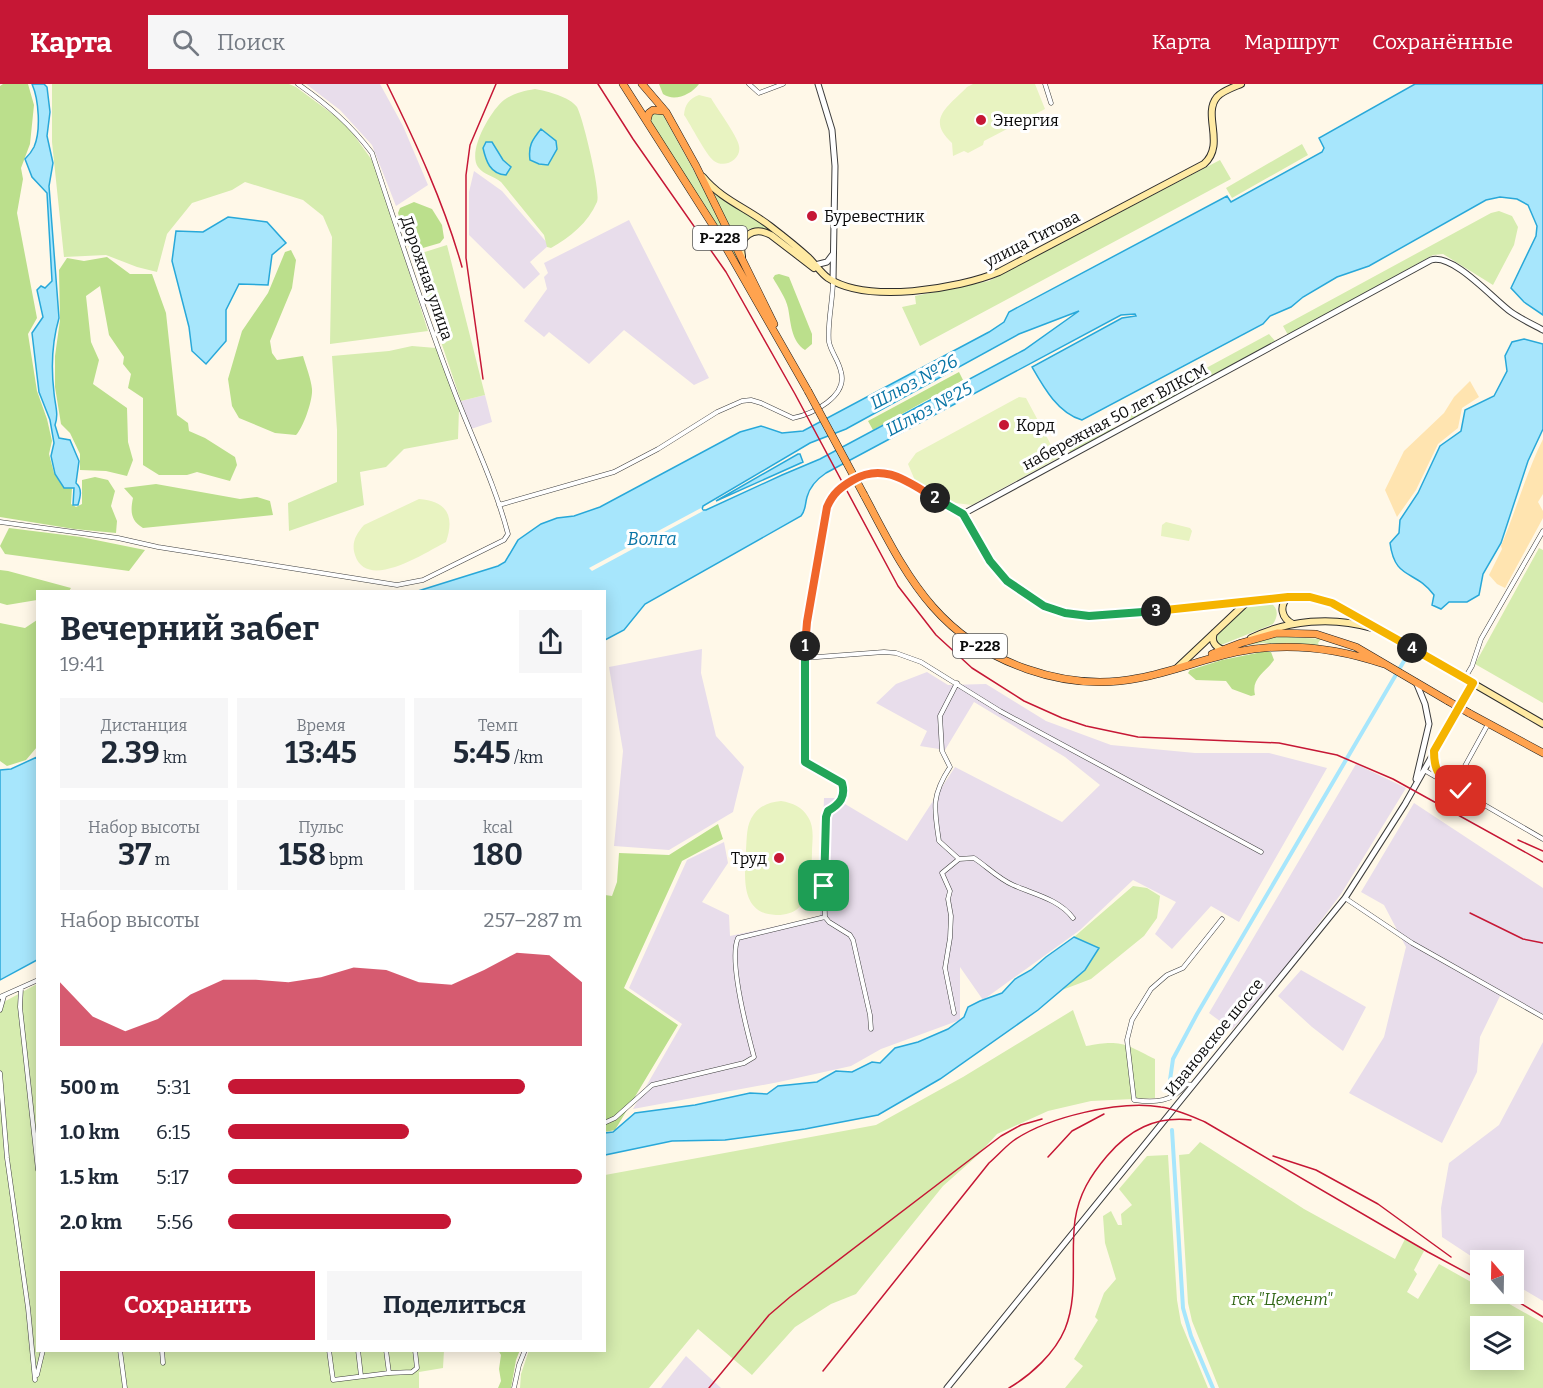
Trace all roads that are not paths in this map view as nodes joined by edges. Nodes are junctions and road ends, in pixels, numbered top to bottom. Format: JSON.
{"nodes":[{"id":1,"x":298,"y":84,"type":"edge"},
{"id":2,"x":623,"y":84,"type":"edge"},
{"id":3,"x":642,"y":84,"type":"edge"},
{"id":4,"x":749,"y":84,"type":"edge"},
{"id":5,"x":783,"y":84,"type":"edge"},
{"id":6,"x":818,"y":84,"type":"edge"},
{"id":7,"x":1045,"y":84,"type":"edge"},
{"id":8,"x":1242,"y":84,"type":"edge"},
{"id":9,"x":1227,"y":87,"type":"edge"},
{"id":10,"x":1052,"y":103,"type":"dead end"},
{"id":11,"x":666,"y":112,"type":"junction"},
{"id":12,"x":647,"y":122,"type":"junction"},
{"id":13,"x":696,"y":166,"type":"junction"},
{"id":14,"x":834,"y":253,"type":"junction"},
{"id":15,"x":742,"y":258,"type":"junction"},
{"id":16,"x":815,"y":265,"type":"junction"},
{"id":17,"x":822,"y":273,"type":"junction"},
{"id":18,"x":833,"y":280,"type":"junction"},
{"id":19,"x":1543,"y":330,"type":"edge"},
{"id":20,"x":789,"y":356,"type":"junction"},
{"id":21,"x":499,"y":505,"type":"junction"},
{"id":22,"x":963,"y":514,"type":"junction"},
{"id":23,"x":0,"y":522,"type":"edge"},
{"id":24,"x":1543,"y":531,"type":"edge"},
{"id":25,"x":1288,"y":597,"type":"junction"},
{"id":26,"x":1248,"y":601,"type":"junction"},
{"id":27,"x":1224,"y":604,"type":"junction"},
{"id":28,"x":1345,"y":609,"type":"junction"},
{"id":29,"x":1231,"y":615,"type":"junction"},
{"id":30,"x":1340,"y":622,"type":"junction"},
{"id":31,"x":1293,"y":624,"type":"junction"},
{"id":32,"x":1214,"y":633,"type":"junction"},
{"id":33,"x":1387,"y":633,"type":"junction"},
{"id":34,"x":1329,"y":637,"type":"junction"},
{"id":35,"x":1241,"y":643,"type":"junction"},
{"id":36,"x":1325,"y":650,"type":"junction"},
{"id":37,"x":1227,"y":652,"type":"junction"},
{"id":38,"x":804,"y":658,"type":"junction"},
{"id":39,"x":1384,"y":664,"type":"junction"},
{"id":40,"x":1177,"y":668,"type":"junction"},
{"id":41,"x":1465,"y":679,"type":"junction"},
{"id":42,"x":1416,"y":682,"type":"junction"},
{"id":43,"x":957,"y":683,"type":"junction"},
{"id":44,"x":1473,"y":683,"type":"junction"},
{"id":45,"x":1489,"y":723,"type":"junction"},
{"id":46,"x":1543,"y":724,"type":"edge"},
{"id":47,"x":1434,"y":751,"type":"junction"},
{"id":48,"x":1543,"y":753,"type":"edge"},
{"id":49,"x":1424,"y":770,"type":"junction"},
{"id":50,"x":1460,"y":775,"type":"junction"},
{"id":51,"x":1415,"y":785,"type":"junction"},
{"id":52,"x":1461,"y":791,"type":"junction"},
{"id":53,"x":1543,"y":839,"type":"edge"},
{"id":54,"x":1261,"y":852,"type":"dead end"},
{"id":55,"x":959,"y":859,"type":"junction"},
{"id":56,"x":1345,"y":898,"type":"junction"},
{"id":57,"x":825,"y":917,"type":"junction"},
{"id":58,"x":1073,"y":918,"type":"dead end"},
{"id":59,"x":1222,"y":919,"type":"dead end"},
{"id":60,"x":36,"y":981,"type":"edge"},
{"id":61,"x":21,"y":988,"type":"junction"},
{"id":62,"x":2,"y":996,"type":"edge"},
{"id":63,"x":0,"y":1010,"type":"edge"},
{"id":64,"x":954,"y":1013,"type":"dead end"},
{"id":65,"x":1543,"y":1017,"type":"edge"},
{"id":66,"x":871,"y":1029,"type":"dead end"},
{"id":67,"x":0,"y":1073,"type":"edge"},
{"id":68,"x":1193,"y":1085,"type":"junction"},
{"id":69,"x":606,"y":1122,"type":"edge"},
{"id":70,"x":36,"y":1152,"type":"edge"},
{"id":71,"x":42,"y":1352,"type":"edge"},
{"id":72,"x":120,"y":1352,"type":"edge"},
{"id":73,"x":162,"y":1352,"type":"edge"},
{"id":74,"x":329,"y":1352,"type":"edge"},
{"id":75,"x":358,"y":1352,"type":"edge"},
{"id":76,"x":386,"y":1352,"type":"edge"},
{"id":77,"x":415,"y":1352,"type":"edge"},
{"id":78,"x":524,"y":1352,"type":"edge"},
{"id":79,"x":163,"y":1363,"type":"dead end"},
{"id":80,"x":389,"y":1373,"type":"junction"},
{"id":81,"x":361,"y":1376,"type":"junction"},
{"id":82,"x":125,"y":1388,"type":"edge"},
{"id":83,"x":514,"y":1388,"type":"edge"},
{"id":84,"x":947,"y":1388,"type":"edge"}],
"edges":[{"from":1,"to":21,"type":"street","name":"Дорожная улица"},
{"from":2,"to":12,"type":"highway","number":"Р-228"},
{"from":3,"to":11,"type":"highway","number":"Р-228"},
{"from":4,"to":5,"type":"street"},
{"from":6,"to":14,"type":"street"},
{"from":7,"to":10,"type":"street"},
{"from":8,"to":9,"type":"main road","name":"улица Титова"},
{"from":9,"to":18,"type":"main road","name":"улица Титова"},
{"from":11,"to":12,"type":"highway"},
{"from":11,"to":13,"type":"highway","number":"Р-228"},
{"from":12,"to":20,"type":"highway","number":"Р-228"},
{"from":13,"to":15,"type":"highway","number":"Р-228"},
{"from":13,"to":16,"type":"main road","name":"улица Титова"},
{"from":14,"to":16,"type":"street"},
{"from":14,"to":18,"type":"street"},
{"from":15,"to":17,"type":"main road"},
{"from":15,"to":20,"type":"highway","number":"Р-228"},
{"from":16,"to":17,"type":"main road","name":"улица Титова"},
{"from":17,"to":18,"type":"main road","name":"улица Титова"},
{"from":18,"to":21,"type":"street"},
{"from":19,"to":22,"type":"street","name":"набережная 50 лет ВЛКСМ"},
{"from":20,"to":40,"type":"highway","number":"Р-228","bridge":true},
{"from":21,"to":23,"type":"street","name":"Дорожная улица"},
{"from":22,"to":27,"type":"street"},
{"from":22,"to":38,"type":"street"},
{"from":24,"to":41,"type":"street"},
{"from":25,"to":26,"type":"main road"},
{"from":25,"to":28,"type":"main road"},
{"from":25,"to":31,"type":"main road"},
{"from":26,"to":27,"type":"street"},
{"from":26,"to":29,"type":"main road"},
{"from":27,"to":29,"type":"street"},
{"from":28,"to":30,"type":"main road"},
{"from":28,"to":33,"type":"main road"},
{"from":29,"to":32,"type":"main road"},
{"from":30,"to":31,"type":"main road"},
{"from":30,"to":33,"type":"main road"},
{"from":31,"to":35,"type":"main road"},
{"from":32,"to":37,"type":"main road"},
{"from":32,"to":40,"type":"main road"},
{"from":33,"to":41,"type":"main road"},
{"from":34,"to":35,"type":"highway","number":"Р-228"},
{"from":34,"to":36,"type":"highway"},
{"from":34,"to":39,"type":"highway","number":"Р-228"},
{"from":35,"to":37,"type":"highway","number":"Р-228"},
{"from":36,"to":37,"type":"highway","number":"Р-228"},
{"from":36,"to":39,"type":"highway","number":"Р-228"},
{"from":37,"to":40,"type":"highway","number":"Р-228"},
{"from":38,"to":43,"type":"street"},
{"from":38,"to":57,"type":"street"},
{"from":39,"to":42,"type":"highway","number":"Р-228"},
{"from":41,"to":44,"type":"main road"},
{"from":42,"to":45,"type":"highway","number":"Р-228","bridge":true},
{"from":42,"to":51,"type":"street"},
{"from":43,"to":54,"type":"street"},
{"from":43,"to":55,"type":"street"},
{"from":44,"to":46,"type":"main road"},
{"from":44,"to":47,"type":"street","name":"Ивановское шоссе"},
{"from":45,"to":48,"type":"highway","number":"Р-228"},
{"from":45,"to":50,"type":"street"},
{"from":47,"to":49,"type":"street","name":"Ивановское шоссе"},
{"from":47,"to":50,"type":"street"},
{"from":49,"to":51,"type":"street","name":"Ивановское шоссе"},
{"from":49,"to":52,"type":"street"},
{"from":50,"to":52,"type":"street"},
{"from":51,"to":56,"type":"street","name":"Ивановское шоссе"},
{"from":52,"to":53,"type":"street"},
{"from":55,"to":58,"type":"street"},
{"from":55,"to":64,"type":"street"},
{"from":56,"to":65,"type":"street"},
{"from":56,"to":68,"type":"street","name":"Ивановское шоссе"},
{"from":57,"to":66,"type":"street"},
{"from":57,"to":69,"type":"street"},
{"from":59,"to":68,"type":"street"},
{"from":60,"to":61,"type":"street"},
{"from":61,"to":62,"type":"street"},
{"from":61,"to":70,"type":"street"},
{"from":62,"to":63,"type":"street"},
{"from":67,"to":71,"type":"street"},
{"from":68,"to":84,"type":"street","name":"Ивановское шоссе"},
{"from":72,"to":82,"type":"street"},
{"from":73,"to":79,"type":"street"},
{"from":74,"to":81,"type":"street"},
{"from":75,"to":81,"type":"street"},
{"from":76,"to":80,"type":"street"},
{"from":77,"to":80,"type":"street"},
{"from":78,"to":83,"type":"street"},
{"from":80,"to":81,"type":"street"}]}
